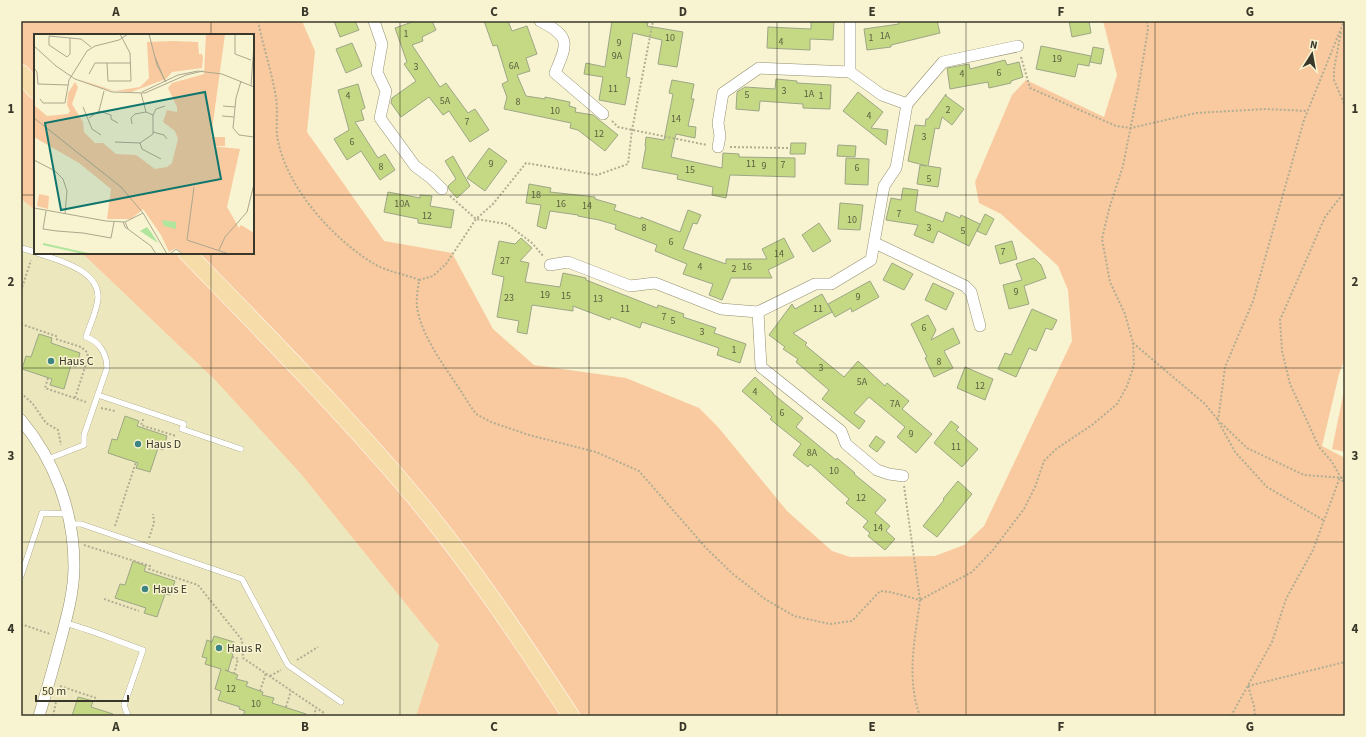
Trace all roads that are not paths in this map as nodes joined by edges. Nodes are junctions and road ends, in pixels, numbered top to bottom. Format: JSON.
{"nodes":[{"id":1,"x":540,"y":21,"type":"edge"},
{"id":2,"x":850,"y":21,"type":"edge"},
{"id":3,"x":377,"y":22,"type":"edge"},
{"id":4,"x":1018,"y":46,"type":"road end"},
{"id":5,"x":850,"y":72,"type":"junction"},
{"id":6,"x":21,"y":73,"type":"edge"},
{"id":7,"x":34,"y":89,"type":"edge"},
{"id":8,"x":907,"y":104,"type":"junction"},
{"id":9,"x":603,"y":114,"type":"road end"},
{"id":10,"x":718,"y":147,"type":"road end"},
{"id":11,"x":442,"y":189,"type":"road end"},
{"id":12,"x":875,"y":243,"type":"junction"},
{"id":13,"x":21,"y":248,"type":"edge"},
{"id":14,"x":34,"y":252,"type":"edge"},
{"id":15,"x":40,"y":254,"type":"edge"},
{"id":16,"x":188,"y":254,"type":"edge"},
{"id":17,"x":550,"y":265,"type":"road end"},
{"id":18,"x":758,"y":312,"type":"junction"},
{"id":19,"x":980,"y":326,"type":"dead end"},
{"id":20,"x":98,"y":395,"type":"junction"},
{"id":21,"x":21,"y":420,"type":"edge"},
{"id":22,"x":241,"y":449,"type":"dead end"},
{"id":23,"x":48,"y":459,"type":"junction"},
{"id":24,"x":903,"y":476,"type":"road end"},
{"id":25,"x":69,"y":519,"type":"junction"},
{"id":26,"x":21,"y":576,"type":"edge"},
{"id":27,"x":65,"y":623,"type":"junction"},
{"id":28,"x":341,"y":702,"type":"dead end"},
{"id":29,"x":39,"y":716,"type":"edge"},
{"id":30,"x":128,"y":716,"type":"edge"},
{"id":31,"x":571,"y":716,"type":"edge"}],
"edges":[{"from":1,"to":9,"type":"street"},
{"from":2,"to":5,"type":"street"},
{"from":3,"to":11,"type":"street"},
{"from":4,"to":8,"type":"street"},
{"from":5,"to":8,"type":"street"},
{"from":5,"to":10,"type":"street"},
{"from":6,"to":7,"type":"main road"},
{"from":8,"to":12,"type":"street"},
{"from":12,"to":18,"type":"street"},
{"from":12,"to":19,"type":"street"},
{"from":13,"to":14,"type":"lane"},
{"from":15,"to":20,"type":"lane"},
{"from":16,"to":31,"type":"main road"},
{"from":17,"to":18,"type":"street"},
{"from":18,"to":24,"type":"street"},
{"from":20,"to":22,"type":"lane"},
{"from":20,"to":23,"type":"lane"},
{"from":21,"to":23,"type":"street"},
{"from":23,"to":25,"type":"street"},
{"from":25,"to":26,"type":"lane"},
{"from":25,"to":27,"type":"street"},
{"from":25,"to":28,"type":"lane"},
{"from":27,"to":29,"type":"street"},
{"from":27,"to":30,"type":"lane"}]}
